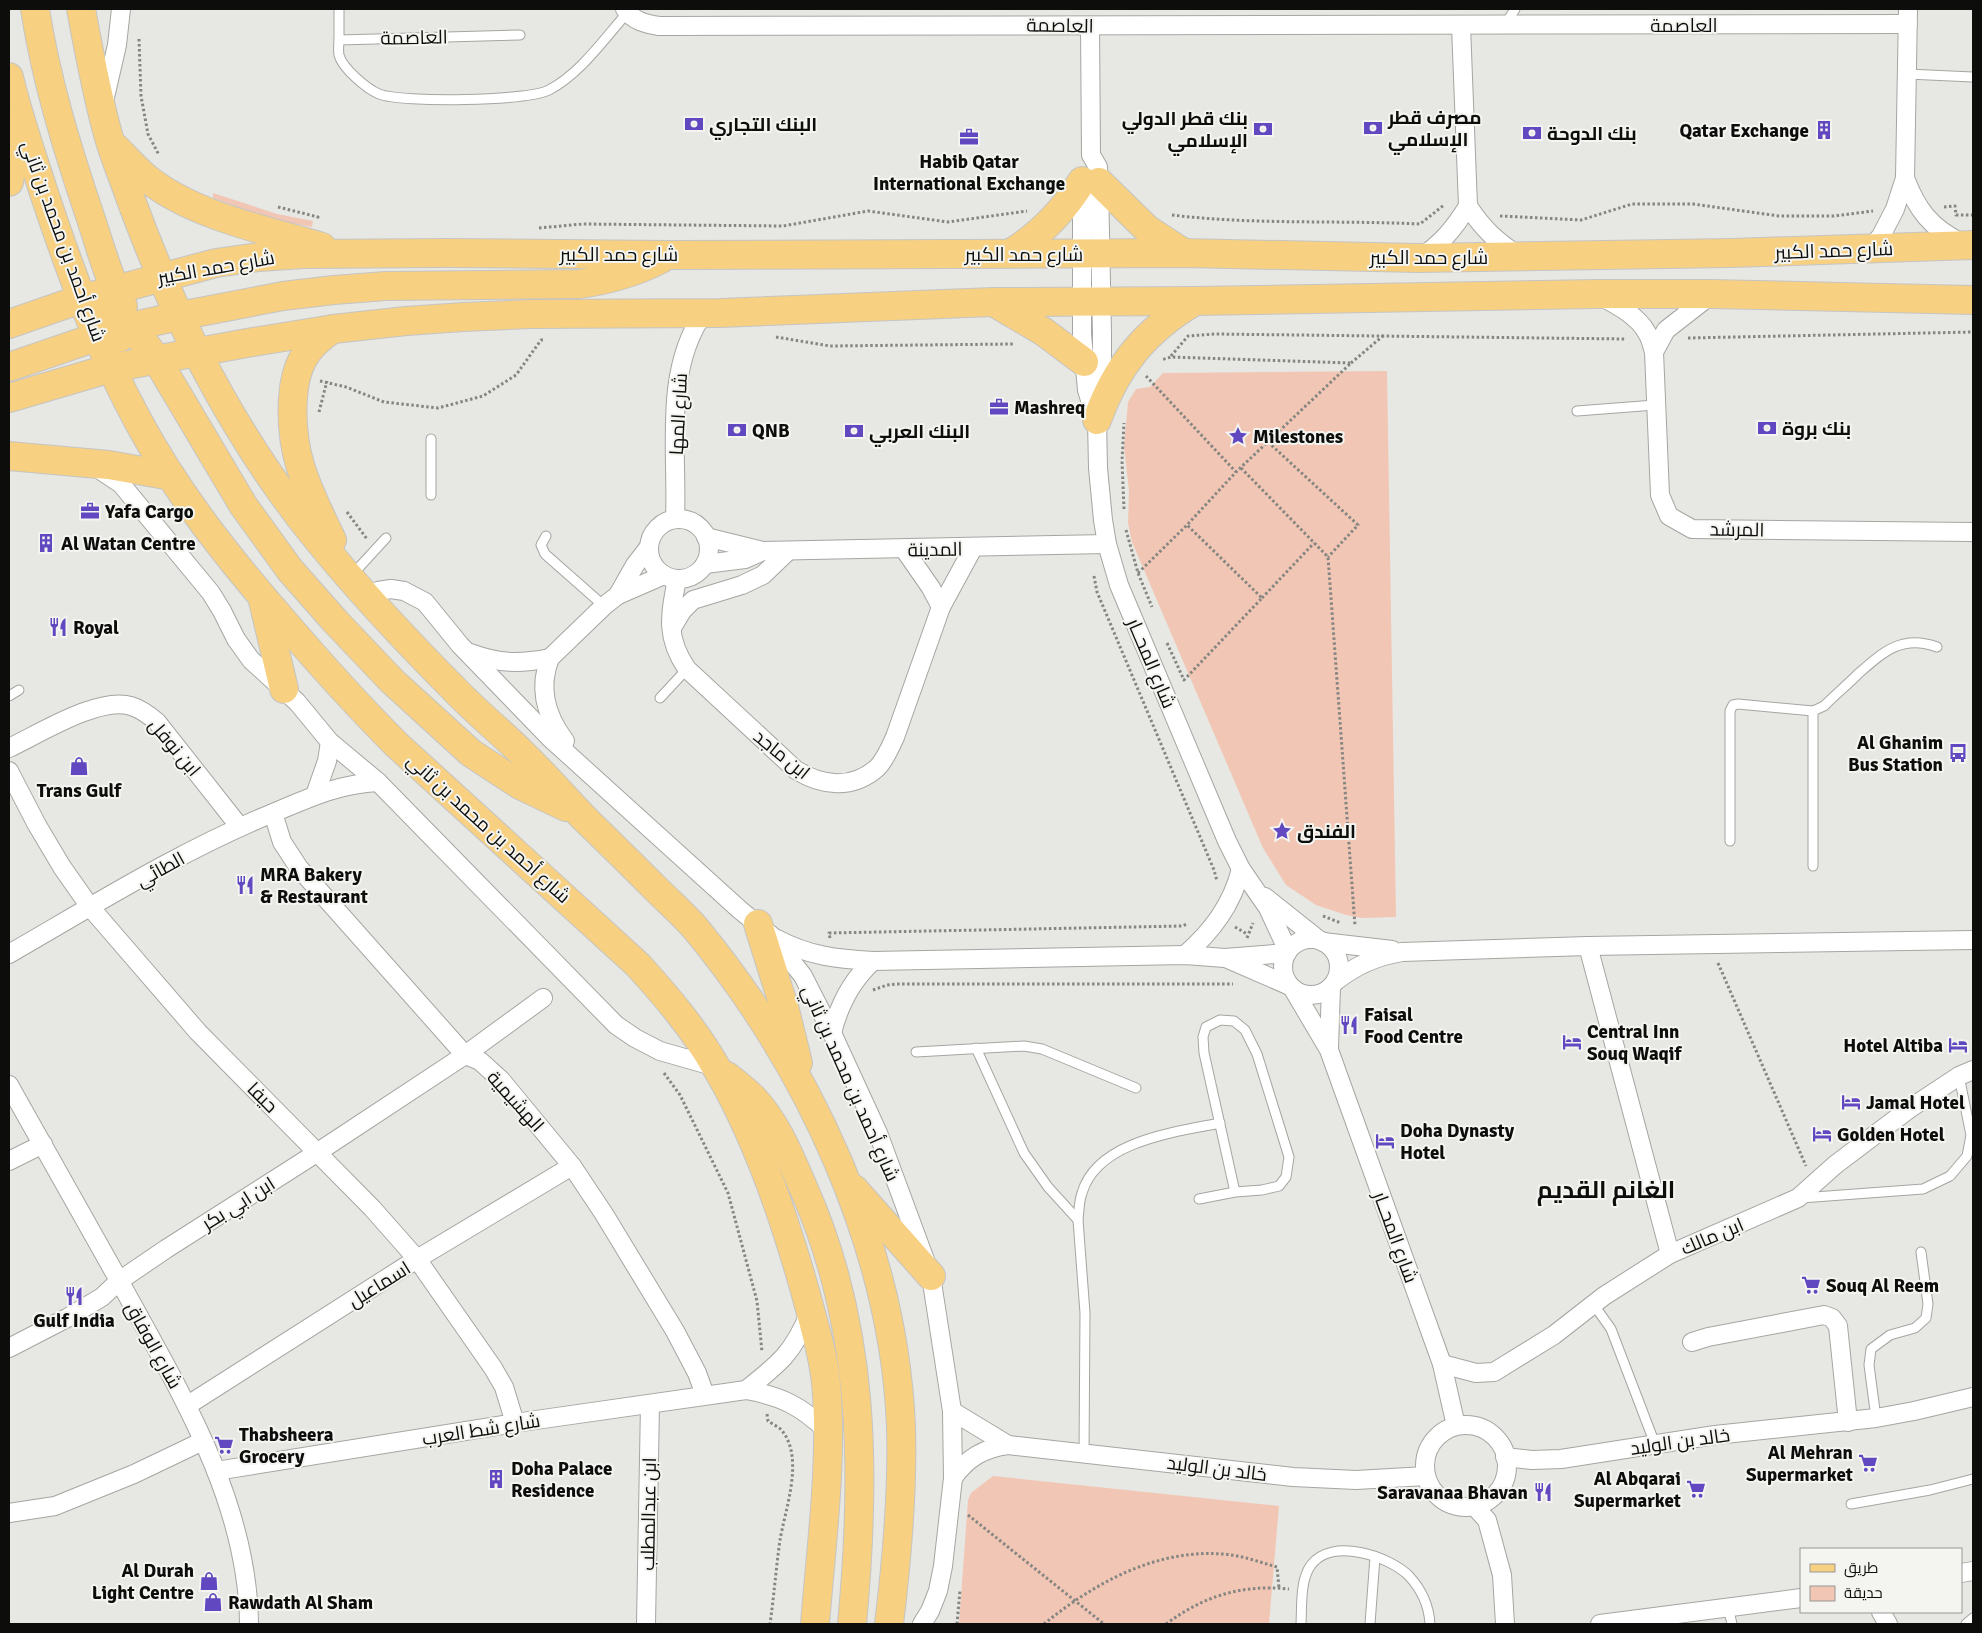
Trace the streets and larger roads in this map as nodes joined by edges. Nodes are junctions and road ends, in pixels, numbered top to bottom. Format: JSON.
{"nodes":[{"id":1,"x":35,"y":9,"type":"edge"},
{"id":2,"x":81,"y":9,"type":"edge"},
{"id":3,"x":120,"y":9,"type":"edge"},
{"id":4,"x":626,"y":11,"type":"edge"},
{"id":5,"x":1908,"y":16,"type":"edge"},
{"id":6,"x":1316,"y":17,"type":"edge"},
{"id":7,"x":1090,"y":26,"type":"junction"},
{"id":8,"x":1460,"y":26,"type":"junction"},
{"id":9,"x":9,"y":76,"type":"edge"},
{"id":10,"x":102,"y":111,"type":"junction"},
{"id":11,"x":20,"y":117,"type":"junction"},
{"id":12,"x":110,"y":143,"type":"junction"},
{"id":13,"x":1905,"y":178,"type":"junction"},
{"id":14,"x":9,"y":182,"type":"edge"},
{"id":15,"x":1091,"y":182,"type":"junction"},
{"id":16,"x":1468,"y":206,"type":"junction"},
{"id":17,"x":1969,"y":245,"type":"edge"},
{"id":18,"x":1871,"y":248,"type":"junction"},
{"id":19,"x":1011,"y":253,"type":"junction"},
{"id":20,"x":1184,"y":253,"type":"junction"},
{"id":21,"x":347,"y":254,"type":"junction"},
{"id":22,"x":1090,"y":254,"type":"junction"},
{"id":23,"x":669,"y":255,"type":"junction"},
{"id":24,"x":1522,"y":257,"type":"junction"},
{"id":25,"x":1418,"y":258,"type":"junction"},
{"id":26,"x":161,"y":276,"type":"junction"},
{"id":27,"x":115,"y":289,"type":"junction"},
{"id":28,"x":1596,"y":294,"type":"junction"},
{"id":29,"x":1712,"y":294,"type":"junction"},
{"id":30,"x":81,"y":299,"type":"junction"},
{"id":31,"x":1973,"y":300,"type":"edge"},
{"id":32,"x":1195,"y":301,"type":"junction"},
{"id":33,"x":993,"y":302,"type":"junction"},
{"id":34,"x":1092,"y":302,"type":"junction"},
{"id":35,"x":703,"y":314,"type":"junction"},
{"id":36,"x":179,"y":316,"type":"junction"},
{"id":37,"x":9,"y":324,"type":"edge"},
{"id":38,"x":132,"y":326,"type":"junction"},
{"id":39,"x":333,"y":329,"type":"junction"},
{"id":40,"x":97,"y":337,"type":"junction"},
{"id":41,"x":1654,"y":352,"type":"junction"},
{"id":42,"x":198,"y":353,"type":"junction"},
{"id":43,"x":157,"y":360,"type":"junction"},
{"id":44,"x":1084,"y":362,"type":"junction"},
{"id":45,"x":9,"y":367,"type":"edge"},
{"id":46,"x":111,"y":368,"type":"junction"},
{"id":47,"x":9,"y":398,"type":"edge"},
{"id":48,"x":1097,"y":420,"type":"junction"},
{"id":49,"x":9,"y":456,"type":"edge"},
{"id":50,"x":88,"y":463,"type":"junction"},
{"id":51,"x":171,"y":476,"type":"junction"},
{"id":52,"x":675,"y":519,"type":"junction"},
{"id":53,"x":1973,"y":532,"type":"edge"},
{"id":54,"x":706,"y":536,"type":"junction"},
{"id":55,"x":1107,"y":544,"type":"junction"},
{"id":56,"x":649,"y":547,"type":"junction"},
{"id":57,"x":973,"y":548,"type":"junction"},
{"id":58,"x":904,"y":549,"type":"junction"},
{"id":59,"x":763,"y":551,"type":"junction"},
{"id":60,"x":788,"y":551,"type":"junction"},
{"id":61,"x":705,"y":564,"type":"junction"},
{"id":62,"x":671,"y":577,"type":"junction"},
{"id":63,"x":358,"y":587,"type":"junction"},
{"id":64,"x":618,"y":595,"type":"junction"},
{"id":65,"x":262,"y":597,"type":"junction"},
{"id":66,"x":941,"y":607,"type":"junction"},
{"id":67,"x":672,"y":629,"type":"junction"},
{"id":68,"x":469,"y":653,"type":"junction"},
{"id":69,"x":550,"y":658,"type":"junction"},
{"id":70,"x":284,"y":689,"type":"junction"},
{"id":71,"x":330,"y":742,"type":"junction"},
{"id":72,"x":9,"y":748,"type":"edge"},
{"id":73,"x":573,"y":760,"type":"junction"},
{"id":74,"x":9,"y":770,"type":"edge"},
{"id":75,"x":378,"y":782,"type":"junction"},
{"id":76,"x":315,"y":795,"type":"junction"},
{"id":77,"x":578,"y":812,"type":"junction"},
{"id":78,"x":273,"y":813,"type":"junction"},
{"id":79,"x":239,"y":826,"type":"junction"},
{"id":80,"x":1242,"y":869,"type":"junction"},
{"id":81,"x":1257,"y":892,"type":"junction"},
{"id":82,"x":90,"y":908,"type":"junction"},
{"id":83,"x":765,"y":930,"type":"junction"},
{"id":84,"x":1973,"y":940,"type":"edge"},
{"id":85,"x":1321,"y":941,"type":"junction"},
{"id":86,"x":1588,"y":946,"type":"junction"},
{"id":87,"x":1287,"y":952,"type":"junction"},
{"id":88,"x":1402,"y":952,"type":"junction"},
{"id":89,"x":9,"y":954,"type":"edge"},
{"id":90,"x":1185,"y":955,"type":"junction"},
{"id":91,"x":1225,"y":958,"type":"junction"},
{"id":92,"x":873,"y":961,"type":"junction"},
{"id":93,"x":1334,"y":984,"type":"junction"},
{"id":94,"x":1291,"y":988,"type":"junction"},
{"id":95,"x":543,"y":998,"type":"dead end"},
{"id":96,"x":832,"y":1032,"type":"junction"},
{"id":97,"x":1329,"y":1050,"type":"junction"},
{"id":98,"x":465,"y":1055,"type":"junction"},
{"id":99,"x":716,"y":1067,"type":"junction"},
{"id":100,"x":1966,"y":1073,"type":"edge"},
{"id":101,"x":9,"y":1085,"type":"edge"},
{"id":102,"x":804,"y":1091,"type":"junction"},
{"id":103,"x":42,"y":1144,"type":"junction"},
{"id":104,"x":318,"y":1152,"type":"junction"},
{"id":105,"x":9,"y":1161,"type":"edge"},
{"id":106,"x":572,"y":1166,"type":"junction"},
{"id":107,"x":845,"y":1178,"type":"junction"},
{"id":108,"x":1670,"y":1254,"type":"junction"},
{"id":109,"x":417,"y":1259,"type":"junction"},
{"id":110,"x":931,"y":1276,"type":"junction"},
{"id":111,"x":119,"y":1281,"type":"junction"},
{"id":112,"x":810,"y":1312,"type":"junction"},
{"id":113,"x":1692,"y":1342,"type":"dead end"},
{"id":114,"x":9,"y":1348,"type":"edge"},
{"id":115,"x":1442,"y":1364,"type":"junction"},
{"id":116,"x":746,"y":1390,"type":"junction"},
{"id":117,"x":705,"y":1395,"type":"junction"},
{"id":118,"x":1973,"y":1397,"type":"edge"},
{"id":119,"x":650,"y":1404,"type":"junction"},
{"id":120,"x":188,"y":1405,"type":"junction"},
{"id":121,"x":952,"y":1412,"type":"junction"},
{"id":122,"x":1848,"y":1422,"type":"junction"},
{"id":123,"x":515,"y":1423,"type":"junction"},
{"id":124,"x":1456,"y":1426,"type":"junction"},
{"id":125,"x":827,"y":1431,"type":"junction"},
{"id":126,"x":202,"y":1441,"type":"junction"},
{"id":127,"x":1008,"y":1445,"type":"junction"},
{"id":128,"x":1505,"y":1457,"type":"junction"},
{"id":129,"x":216,"y":1471,"type":"junction"},
{"id":130,"x":1426,"y":1476,"type":"junction"},
{"id":131,"x":953,"y":1478,"type":"junction"},
{"id":132,"x":1475,"y":1506,"type":"junction"},
{"id":133,"x":9,"y":1513,"type":"edge"},
{"id":134,"x":1800,"y":1598,"type":"edge"},
{"id":135,"x":248,"y":1624,"type":"edge"},
{"id":136,"x":646,"y":1624,"type":"edge"},
{"id":137,"x":815,"y":1624,"type":"edge"},
{"id":138,"x":852,"y":1624,"type":"edge"},
{"id":139,"x":889,"y":1624,"type":"edge"},
{"id":140,"x":922,"y":1624,"type":"edge"},
{"id":141,"x":1506,"y":1624,"type":"edge"},
{"id":142,"x":1600,"y":1624,"type":"edge"}],
"edges":[{"from":1,"to":27,"type":"main road"},
{"from":2,"to":10,"type":"main road"},
{"from":3,"to":10,"type":"street"},
{"from":4,"to":7,"type":"street","name":"العاصمة"},
{"from":5,"to":8,"type":"street","name":"العاصمة"},
{"from":5,"to":13,"type":"street"},
{"from":6,"to":7,"type":"street","name":"العاصمة"},
{"from":6,"to":8,"type":"street","name":"العاصمة"},
{"from":7,"to":15,"type":"street","name":"شارع المحــار"},
{"from":8,"to":16,"type":"street"},
{"from":9,"to":11,"type":"main road","name":"شارع أحمد بن محمد بن ثاني"},
{"from":10,"to":12,"type":"main road"},
{"from":11,"to":14,"type":"main road"},
{"from":11,"to":30,"type":"main road","name":"شارع أحمد بن محمد بن ثاني"},
{"from":12,"to":21,"type":"main road"},
{"from":12,"to":26,"type":"main road"},
{"from":13,"to":17,"type":"street"},
{"from":13,"to":18,"type":"street"},
{"from":15,"to":19,"type":"main road"},
{"from":15,"to":20,"type":"main road"},
{"from":15,"to":22,"type":"street","name":"شارع المحــار"},
{"from":16,"to":24,"type":"street"},
{"from":16,"to":25,"type":"street"},
{"from":17,"to":18,"type":"main road","name":"شارع حمد الكبير"},
{"from":18,"to":24,"type":"main road","name":"شارع حمد الكبير"},
{"from":19,"to":22,"type":"main road","name":"شارع حمد الكبير"},
{"from":19,"to":23,"type":"main road","name":"شارع حمد الكبير"},
{"from":20,"to":22,"type":"main road","name":"شارع حمد الكبير"},
{"from":20,"to":25,"type":"main road","name":"شارع حمد الكبير"},
{"from":21,"to":23,"type":"main road","name":"شارع حمد الكبير"},
{"from":21,"to":26,"type":"main road","name":"شارع حمد الكبير"},
{"from":22,"to":34,"type":"street","name":"شارع المحــار"},
{"from":23,"to":36,"type":"main road"},
{"from":24,"to":25,"type":"main road","name":"شارع حمد الكبير"},
{"from":26,"to":27,"type":"main road","name":"شارع حمد الكبير"},
{"from":26,"to":36,"type":"main road"},
{"from":26,"to":38,"type":"main road"},
{"from":27,"to":30,"type":"main road","name":"شارع حمد الكبير"},
{"from":27,"to":38,"type":"main road"},
{"from":28,"to":29,"type":"main road","name":"شارع حمد الكبير"},
{"from":28,"to":32,"type":"main road","name":"شارع حمد الكبير"},
{"from":28,"to":41,"type":"street","name":"المرشد"},
{"from":29,"to":31,"type":"main road","name":"شارع حمد الكبير"},
{"from":29,"to":41,"type":"street","name":"المرشد"},
{"from":30,"to":37,"type":"main road","name":"شارع حمد الكبير"},
{"from":30,"to":38,"type":"main road"},
{"from":30,"to":40,"type":"main road","name":"شارع أحمد بن محمد بن ثاني"},
{"from":32,"to":34,"type":"main road","name":"شارع حمد الكبير"},
{"from":32,"to":48,"type":"main road"},
{"from":33,"to":34,"type":"main road","name":"شارع حمد الكبير"},
{"from":33,"to":35,"type":"main road","name":"شارع حمد الكبير"},
{"from":33,"to":44,"type":"main road"},
{"from":34,"to":44,"type":"street","name":"شارع المحــار"},
{"from":34,"to":48,"type":"street","name":"شارع المحــار"},
{"from":35,"to":39,"type":"main road","name":"شارع حمد الكبير"},
{"from":35,"to":52,"type":"street","name":"شارع المها"},
{"from":36,"to":38,"type":"main road"},
{"from":36,"to":42,"type":"main road"},
{"from":38,"to":40,"type":"main road"},
{"from":38,"to":42,"type":"main road"},
{"from":38,"to":43,"type":"main road"},
{"from":38,"to":46,"type":"main road"},
{"from":39,"to":42,"type":"main road","name":"شارع حمد الكبير"},
{"from":39,"to":63,"type":"main road"},
{"from":40,"to":45,"type":"main road"},
{"from":40,"to":46,"type":"main road","name":"شارع أحمد بن محمد بن ثاني"},
{"from":41,"to":53,"type":"street","name":"المرشد"},
{"from":42,"to":43,"type":"main road","name":"شارع حمد الكبير"},
{"from":42,"to":63,"type":"main road"},
{"from":43,"to":46,"type":"main road","name":"شارع حمد الكبير"},
{"from":43,"to":77,"type":"main road"},
{"from":44,"to":48,"type":"street","name":"شارع المحــار"},
{"from":46,"to":47,"type":"main road","name":"شارع حمد الكبير"},
{"from":46,"to":51,"type":"main road","name":"شارع أحمد بن محمد بن ثاني"},
{"from":48,"to":55,"type":"street","name":"شارع المحــار"},
{"from":49,"to":50,"type":"main road"},
{"from":50,"to":51,"type":"main road"},
{"from":50,"to":70,"type":"street"},
{"from":51,"to":65,"type":"main road","name":"شارع أحمد بن محمد بن ثاني"},
{"from":52,"to":54,"type":"street"},
{"from":52,"to":56,"type":"street"},
{"from":54,"to":59,"type":"street","name":"المدينة"},
{"from":54,"to":61,"type":"street"},
{"from":55,"to":57,"type":"street","name":"المدينة"},
{"from":55,"to":80,"type":"street","name":"شارع المحــار"},
{"from":56,"to":62,"type":"street"},
{"from":56,"to":64,"type":"street"},
{"from":57,"to":58,"type":"street","name":"المدينة"},
{"from":57,"to":66,"type":"street","name":"ابن ماجد"},
{"from":58,"to":60,"type":"street","name":"المدينة"},
{"from":58,"to":66,"type":"street"},
{"from":59,"to":60,"type":"street","name":"المدينة"},
{"from":59,"to":61,"type":"street","name":"المدينة"},
{"from":60,"to":67,"type":"street"},
{"from":61,"to":62,"type":"street"},
{"from":62,"to":64,"type":"street"},
{"from":62,"to":67,"type":"street","name":"ابن ماجد"},
{"from":63,"to":68,"type":"street","name":"شارع أحمد بن محمد بن ثاني"},
{"from":63,"to":77,"type":"main road"},
{"from":64,"to":69,"type":"street"},
{"from":65,"to":70,"type":"main road"},
{"from":65,"to":99,"type":"main road","name":"شارع أحمد بن محمد بن ثاني"},
{"from":66,"to":67,"type":"street","name":"ابن ماجد"},
{"from":68,"to":69,"type":"street"},
{"from":68,"to":73,"type":"street","name":"شارع أحمد بن محمد بن ثاني"},
{"from":69,"to":73,"type":"street"},
{"from":70,"to":71,"type":"street"},
{"from":71,"to":75,"type":"street"},
{"from":71,"to":76,"type":"street"},
{"from":72,"to":79,"type":"street","name":"ابن نوفل"},
{"from":73,"to":83,"type":"street","name":"شارع أحمد بن محمد بن ثاني"},
{"from":74,"to":82,"type":"street","name":"حيفا"},
{"from":75,"to":76,"type":"street","name":"الطائي"},
{"from":75,"to":99,"type":"street"},
{"from":76,"to":78,"type":"street","name":"الطائي"},
{"from":77,"to":102,"type":"main road"},
{"from":78,"to":79,"type":"street","name":"الطائي"},
{"from":78,"to":98,"type":"street","name":"الهشيمية"},
{"from":79,"to":82,"type":"street","name":"الطائي"},
{"from":80,"to":81,"type":"street","name":"شارع المحــار"},
{"from":80,"to":90,"type":"street"},
{"from":81,"to":85,"type":"street","name":"شارع المحــار"},
{"from":81,"to":87,"type":"street","name":"شارع المحــار"},
{"from":82,"to":89,"type":"street","name":"الطائي"},
{"from":82,"to":104,"type":"street","name":"حيفا"},
{"from":83,"to":92,"type":"street"},
{"from":83,"to":96,"type":"street","name":"شارع أحمد بن محمد بن ثاني"},
{"from":83,"to":102,"type":"main road"},
{"from":84,"to":86,"type":"street"},
{"from":85,"to":87,"type":"street"},
{"from":85,"to":88,"type":"street"},
{"from":85,"to":93,"type":"street"},
{"from":86,"to":88,"type":"street"},
{"from":86,"to":108,"type":"street"},
{"from":87,"to":91,"type":"street"},
{"from":87,"to":94,"type":"street"},
{"from":88,"to":93,"type":"street"},
{"from":90,"to":91,"type":"street"},
{"from":90,"to":92,"type":"street"},
{"from":91,"to":94,"type":"street"},
{"from":92,"to":96,"type":"street"},
{"from":93,"to":94,"type":"street"},
{"from":93,"to":97,"type":"street","name":"شارع المحــار"},
{"from":94,"to":97,"type":"street","name":"شارع المحــار"},
{"from":95,"to":98,"type":"street","name":"ابن ابي بكر"},
{"from":96,"to":110,"type":"street","name":"شارع أحمد بن محمد بن ثاني"},
{"from":97,"to":115,"type":"street","name":"شارع المحــار"},
{"from":98,"to":104,"type":"street","name":"ابن ابي بكر"},
{"from":98,"to":106,"type":"street","name":"الهشيمية"},
{"from":99,"to":112,"type":"main road","name":"شارع أحمد بن محمد بن ثاني"},
{"from":99,"to":138,"type":"main road"},
{"from":100,"to":108,"type":"street","name":"ابن مالك"},
{"from":101,"to":103,"type":"street","name":"شارع الوفاق"},
{"from":102,"to":107,"type":"main road"},
{"from":103,"to":105,"type":"street"},
{"from":103,"to":111,"type":"street","name":"شارع الوفاق"},
{"from":104,"to":109,"type":"street","name":"حيفا"},
{"from":104,"to":111,"type":"street","name":"ابن ابي بكر"},
{"from":106,"to":109,"type":"street","name":"اسماعيل"},
{"from":106,"to":117,"type":"street","name":"الهشيمية"},
{"from":107,"to":110,"type":"main road"},
{"from":107,"to":139,"type":"main road"},
{"from":108,"to":115,"type":"street","name":"ابن مالك"},
{"from":109,"to":120,"type":"street","name":"اسماعيل"},
{"from":109,"to":123,"type":"street","name":"حيفا"},
{"from":110,"to":121,"type":"street","name":"شارع أحمد بن محمد بن ثاني"},
{"from":111,"to":114,"type":"street","name":"ابن ابي بكر"},
{"from":111,"to":120,"type":"street","name":"شارع الوفاق"},
{"from":112,"to":116,"type":"street"},
{"from":112,"to":125,"type":"main road","name":"شارع أحمد بن محمد بن ثاني"},
{"from":113,"to":122,"type":"street"},
{"from":115,"to":124,"type":"street","name":"شارع المحــار"},
{"from":116,"to":117,"type":"street","name":"شارع شط العرب"},
{"from":116,"to":125,"type":"street","name":"شارع شط العرب"},
{"from":117,"to":119,"type":"street","name":"شارع شط العرب"},
{"from":118,"to":122,"type":"street","name":"خالد بن الوليد"},
{"from":119,"to":123,"type":"street","name":"شارع شط العرب"},
{"from":119,"to":136,"type":"street","name":"ابن عبدالمطلب"},
{"from":120,"to":126,"type":"street","name":"شارع الوفاق"},
{"from":121,"to":127,"type":"street","name":"خالد بن الوليد"},
{"from":121,"to":131,"type":"street","name":"شارع أحمد بن محمد بن ثاني"},
{"from":122,"to":128,"type":"street","name":"خالد بن الوليد"},
{"from":123,"to":129,"type":"street","name":"شارع شط العرب"},
{"from":124,"to":128,"type":"street"},
{"from":124,"to":130,"type":"street"},
{"from":125,"to":137,"type":"main road","name":"شارع أحمد بن محمد بن ثاني"},
{"from":126,"to":129,"type":"street","name":"شارع الوفاق"},
{"from":126,"to":133,"type":"street"},
{"from":127,"to":130,"type":"street","name":"خالد بن الوليد"},
{"from":127,"to":131,"type":"street","name":"خالد بن الوليد"},
{"from":128,"to":132,"type":"street"},
{"from":129,"to":135,"type":"street","name":"شارع الوفاق"},
{"from":130,"to":132,"type":"street"},
{"from":131,"to":140,"type":"street","name":"شارع أحمد بن محمد بن ثاني"},
{"from":132,"to":141,"type":"street"},
{"from":134,"to":142,"type":"street"}]}
